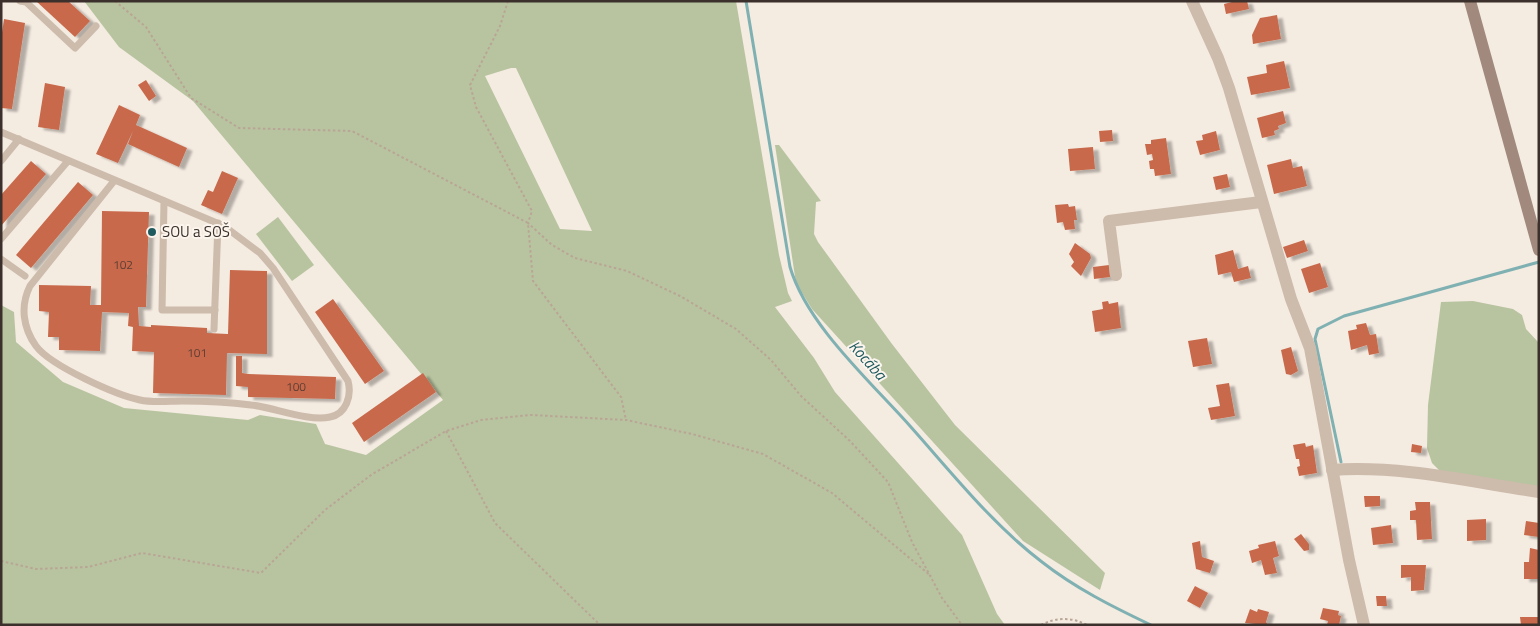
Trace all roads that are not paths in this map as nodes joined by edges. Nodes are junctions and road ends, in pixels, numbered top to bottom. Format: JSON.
{"nodes":[{"id":1,"x":20,"y":1,"type":"edge"},
{"id":2,"x":1192,"y":1,"type":"edge"},
{"id":3,"x":1470,"y":1,"type":"edge"},
{"id":4,"x":96,"y":26,"type":"dead end"},
{"id":5,"x":1,"y":132,"type":"edge"},
{"id":6,"x":19,"y":139,"type":"junction"},
{"id":7,"x":68,"y":161,"type":"junction"},
{"id":8,"x":1,"y":162,"type":"edge"},
{"id":9,"x":114,"y":181,"type":"junction"},
{"id":10,"x":164,"y":201,"type":"junction"},
{"id":11,"x":1261,"y":202,"type":"junction"},
{"id":12,"x":218,"y":224,"type":"junction"},
{"id":13,"x":1,"y":239,"type":"edge"},
{"id":14,"x":1539,"y":250,"type":"edge"},
{"id":15,"x":1,"y":259,"type":"edge"},
{"id":16,"x":1116,"y":275,"type":"dead end"},
{"id":17,"x":25,"y":276,"type":"dead end"},
{"id":18,"x":215,"y":310,"type":"junction"},
{"id":19,"x":214,"y":328,"type":"dead end"},
{"id":20,"x":1332,"y":470,"type":"junction"},
{"id":21,"x":1539,"y":492,"type":"edge"},
{"id":22,"x":1364,"y":625,"type":"edge"}],
"edges":[{"from":1,"to":4,"type":"lane"},
{"from":2,"to":11,"type":"street"},
{"from":3,"to":14,"type":"main road"},
{"from":5,"to":6,"type":"lane"},
{"from":6,"to":7,"type":"lane"},
{"from":6,"to":8,"type":"lane"},
{"from":7,"to":9,"type":"lane"},
{"from":7,"to":13,"type":"lane"},
{"from":9,"to":10,"type":"lane"},
{"from":9,"to":12,"type":"lane"},
{"from":10,"to":12,"type":"lane"},
{"from":10,"to":18,"type":"lane"},
{"from":11,"to":16,"type":"street"},
{"from":11,"to":20,"type":"street"},
{"from":12,"to":18,"type":"lane"},
{"from":15,"to":17,"type":"lane"},
{"from":18,"to":19,"type":"lane"},
{"from":20,"to":21,"type":"street"},
{"from":20,"to":22,"type":"street"}]}
